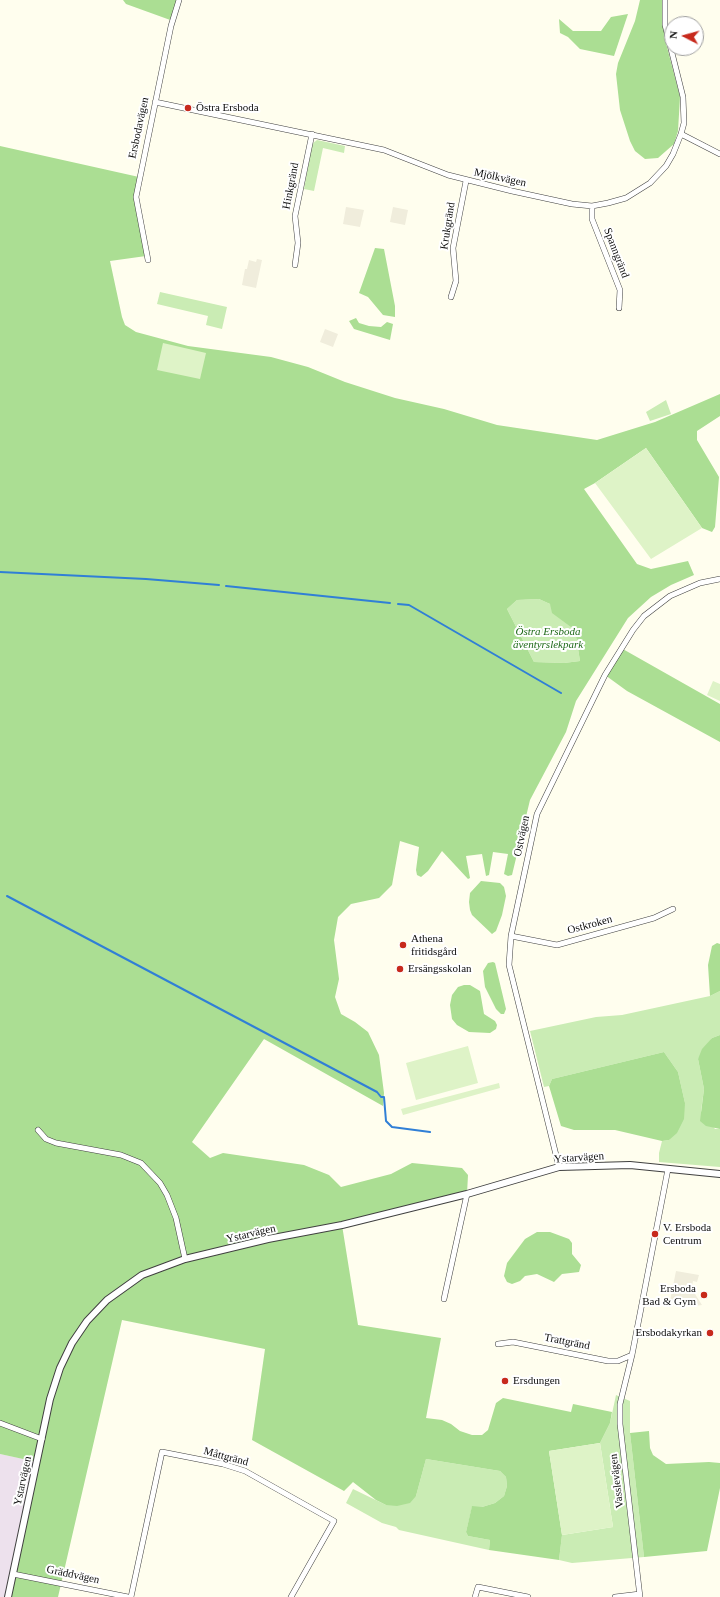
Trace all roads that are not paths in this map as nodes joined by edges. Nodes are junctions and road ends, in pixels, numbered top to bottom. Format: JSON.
{"nodes":[{"id":1,"x":178,"y":0,"type":"edge"},
{"id":2,"x":665,"y":0,"type":"edge"},
{"id":3,"x":155,"y":102,"type":"junction"},
{"id":4,"x":312,"y":134,"type":"junction"},
{"id":5,"x":681,"y":134,"type":"junction"},
{"id":6,"x":720,"y":154,"type":"edge"},
{"id":7,"x":466,"y":181,"type":"junction"},
{"id":8,"x":592,"y":206,"type":"junction"},
{"id":9,"x":148,"y":260,"type":"dead end"},
{"id":10,"x":295,"y":265,"type":"dead end"},
{"id":11,"x":450,"y":297,"type":"dead end"},
{"id":12,"x":620,"y":308,"type":"dead end"},
{"id":13,"x":720,"y":578,"type":"edge"},
{"id":14,"x":673,"y":910,"type":"dead end"},
{"id":15,"x":511,"y":936,"type":"junction"},
{"id":16,"x":38,"y":1130,"type":"dead end"},
{"id":17,"x":559,"y":1167,"type":"junction"},
{"id":18,"x":668,"y":1169,"type":"junction"},
{"id":19,"x":720,"y":1174,"type":"edge"},
{"id":20,"x":467,"y":1194,"type":"junction"},
{"id":21,"x":185,"y":1260,"type":"junction"},
{"id":22,"x":444,"y":1298,"type":"dead end"},
{"id":23,"x":498,"y":1344,"type":"dead end"},
{"id":24,"x":632,"y":1355,"type":"junction"},
{"id":25,"x":0,"y":1423,"type":"edge"},
{"id":26,"x":42,"y":1439,"type":"junction"},
{"id":27,"x":13,"y":1574,"type":"junction"},
{"id":28,"x":640,"y":1596,"type":"edge"},
{"id":29,"x":8,"y":1597,"type":"edge"},
{"id":30,"x":129,"y":1597,"type":"edge"},
{"id":31,"x":291,"y":1597,"type":"edge"},
{"id":32,"x":475,"y":1597,"type":"edge"},
{"id":33,"x":528,"y":1597,"type":"edge"},
{"id":34,"x":615,"y":1597,"type":"edge"}],
"edges":[{"from":1,"to":3,"type":"street","name":"Ersbodavägen"},
{"from":2,"to":5,"type":"street","name":"Mjölkvägen"},
{"from":3,"to":4,"type":"street","name":"Mjölkvägen"},
{"from":3,"to":9,"type":"street","name":"Ersbodavägen"},
{"from":4,"to":7,"type":"street","name":"Mjölkvägen"},
{"from":4,"to":10,"type":"street","name":"Hinkgränd"},
{"from":5,"to":6,"type":"street"},
{"from":5,"to":8,"type":"street","name":"Mjölkvägen"},
{"from":7,"to":8,"type":"street","name":"Mjölkvägen"},
{"from":7,"to":11,"type":"street","name":"Krukgränd"},
{"from":8,"to":12,"type":"street","name":"Spanngränd"},
{"from":13,"to":15,"type":"street","name":"Ostvägen"},
{"from":14,"to":15,"type":"street","name":"Ostkroken"},
{"from":15,"to":17,"type":"street","name":"Ostvägen"},
{"from":16,"to":21,"type":"street"},
{"from":17,"to":18,"type":"street","name":"Ystarvägen"},
{"from":17,"to":20,"type":"street","name":"Ystarvägen"},
{"from":18,"to":19,"type":"street","name":"Ystarvägen"},
{"from":18,"to":24,"type":"street"},
{"from":20,"to":21,"type":"street","name":"Ystarvägen"},
{"from":20,"to":22,"type":"street"},
{"from":21,"to":26,"type":"street","name":"Ystarvägen"},
{"from":23,"to":24,"type":"street","name":"Trattgränd"},
{"from":24,"to":28,"type":"street","name":"Vasslevägen"},
{"from":25,"to":26,"type":"street"},
{"from":26,"to":27,"type":"street","name":"Ystarvägen"},
{"from":27,"to":29,"type":"street","name":"Ystarvägen"},
{"from":27,"to":30,"type":"street","name":"Gräddvägen"},
{"from":28,"to":34,"type":"street"},
{"from":30,"to":31,"type":"street","name":"Måttgränd"},
{"from":32,"to":33,"type":"street"}]}
